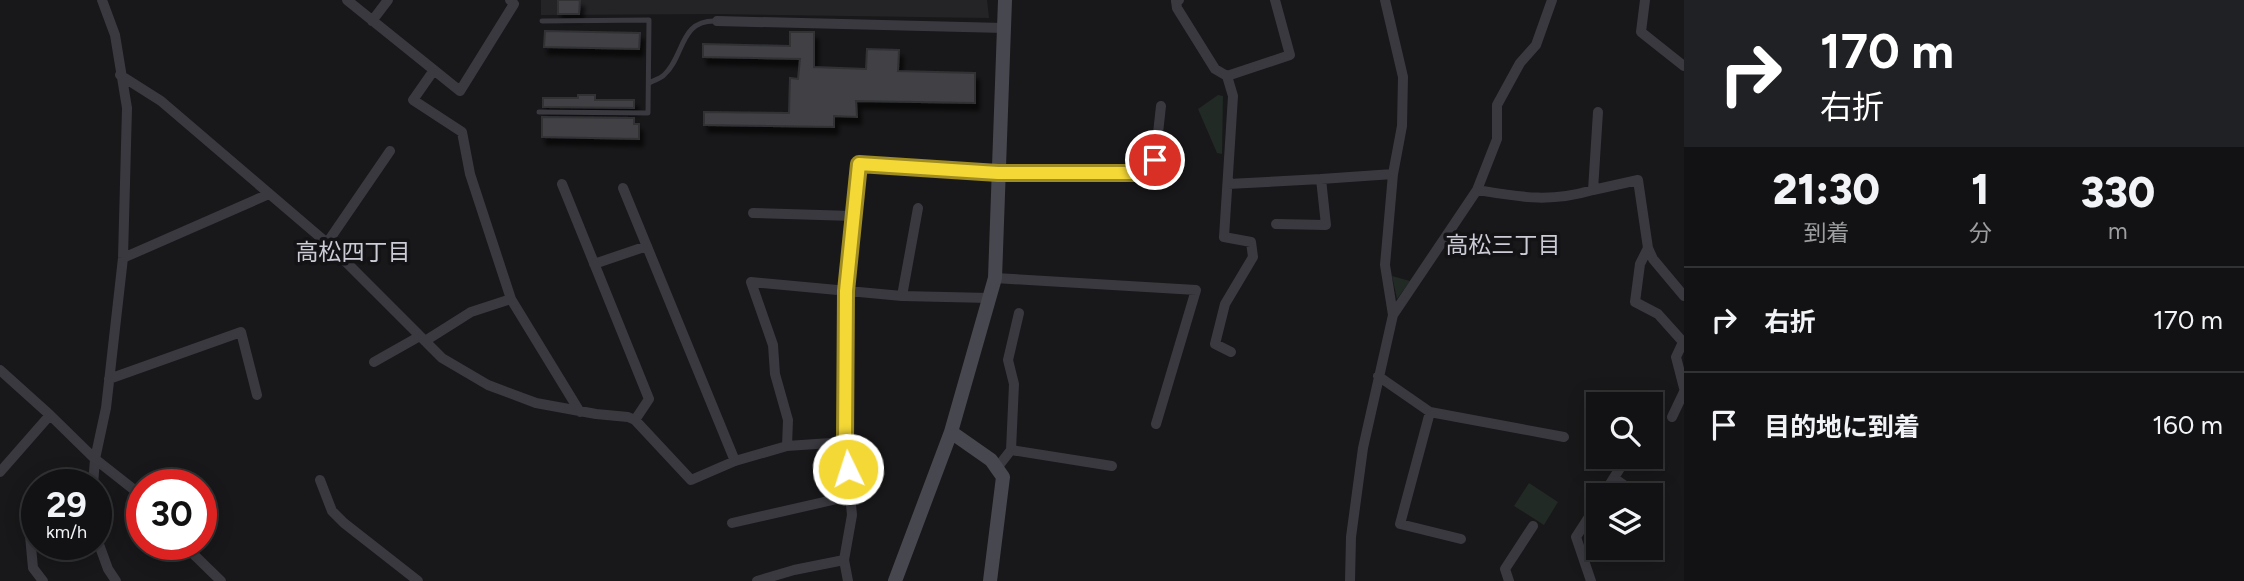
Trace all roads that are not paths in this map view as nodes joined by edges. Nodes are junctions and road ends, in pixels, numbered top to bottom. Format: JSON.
{"nodes":[{"id":1,"x":102,"y":0,"type":"edge"},
{"id":2,"x":347,"y":0,"type":"edge"},
{"id":3,"x":388,"y":0,"type":"edge"},
{"id":4,"x":510,"y":0,"type":"edge"},
{"id":5,"x":1005,"y":0,"type":"edge"},
{"id":6,"x":1179,"y":0,"type":"edge"},
{"id":7,"x":1275,"y":0,"type":"edge"},
{"id":8,"x":1385,"y":0,"type":"edge"},
{"id":9,"x":1552,"y":0,"type":"edge"},
{"id":10,"x":1645,"y":0,"type":"edge"},
{"id":11,"x":372,"y":21,"type":"junction"},
{"id":12,"x":542,"y":21,"type":"dead end"},
{"id":13,"x":717,"y":21,"type":"joint"},
{"id":14,"x":1004,"y":28,"type":"junction"},
{"id":15,"x":1684,"y":66,"type":"edge"},
{"id":16,"x":434,"y":70,"type":"junction"},
{"id":17,"x":120,"y":75,"type":"junction"},
{"id":18,"x":1227,"y":76,"type":"junction"},
{"id":19,"x":649,"y":83,"type":"junction"},
{"id":20,"x":1161,"y":106,"type":"dead end"},
{"id":21,"x":1598,"y":112,"type":"dead end"},
{"id":22,"x":539,"y":113,"type":"dead end"},
{"id":23,"x":390,"y":151,"type":"dead end"},
{"id":24,"x":998,"y":173,"type":"junction"},
{"id":25,"x":1393,"y":174,"type":"junction"},
{"id":26,"x":1321,"y":179,"type":"junction"},
{"id":27,"x":562,"y":184,"type":"dead end"},
{"id":28,"x":1227,"y":184,"type":"junction"},
{"id":29,"x":623,"y":188,"type":"dead end"},
{"id":30,"x":1477,"y":190,"type":"junction"},
{"id":31,"x":1593,"y":190,"type":"junction"},
{"id":32,"x":269,"y":194,"type":"junction"},
{"id":33,"x":918,"y":208,"type":"dead end"},
{"id":34,"x":753,"y":213,"type":"dead end"},
{"id":35,"x":853,"y":216,"type":"junction"},
{"id":36,"x":1276,"y":224,"type":"dead end"},
{"id":37,"x":327,"y":243,"type":"junction"},
{"id":38,"x":647,"y":246,"type":"junction"},
{"id":39,"x":1648,"y":248,"type":"junction"},
{"id":40,"x":122,"y":258,"type":"junction"},
{"id":41,"x":594,"y":264,"type":"junction"},
{"id":42,"x":995,"y":278,"type":"junction"},
{"id":43,"x":846,"y":291,"type":"junction"},
{"id":44,"x":902,"y":296,"type":"junction"},
{"id":45,"x":1684,"y":296,"type":"edge"},
{"id":46,"x":990,"y":298,"type":"junction"},
{"id":47,"x":512,"y":299,"type":"junction"},
{"id":48,"x":1019,"y":313,"type":"dead end"},
{"id":49,"x":1394,"y":315,"type":"junction"},
{"id":50,"x":423,"y":339,"type":"junction"},
{"id":51,"x":1231,"y":352,"type":"dead end"},
{"id":52,"x":374,"y":362,"type":"dead end"},
{"id":53,"x":0,"y":370,"type":"edge"},
{"id":54,"x":1378,"y":376,"type":"junction"},
{"id":55,"x":109,"y":379,"type":"junction"},
{"id":56,"x":1684,"y":390,"type":"edge"},
{"id":57,"x":257,"y":395,"type":"dead end"},
{"id":58,"x":580,"y":412,"type":"junction"},
{"id":59,"x":1430,"y":412,"type":"junction"},
{"id":60,"x":50,"y":415,"type":"junction"},
{"id":61,"x":1672,"y":417,"type":"dead end"},
{"id":62,"x":635,"y":420,"type":"junction"},
{"id":63,"x":1156,"y":424,"type":"dead end"},
{"id":64,"x":951,"y":432,"type":"junction"},
{"id":65,"x":1564,"y":437,"type":"dead end"},
{"id":66,"x":845,"y":442,"type":"junction"},
{"id":67,"x":788,"y":446,"type":"junction"},
{"id":68,"x":1011,"y":450,"type":"junction"},
{"id":69,"x":95,"y":459,"type":"junction"},
{"id":70,"x":735,"y":461,"type":"junction"},
{"id":71,"x":1112,"y":466,"type":"dead end"},
{"id":72,"x":997,"y":468,"type":"junction"},
{"id":73,"x":94,"y":469,"type":"edge"},
{"id":74,"x":1620,"y":469,"type":"edge"},
{"id":75,"x":0,"y":472,"type":"edge"},
{"id":76,"x":1614,"y":478,"type":"junction"},
{"id":77,"x":320,"y":480,"type":"dead end"},
{"id":78,"x":126,"y":483,"type":"edge"},
{"id":79,"x":1611,"y":483,"type":"edge"},
{"id":80,"x":1621,"y":483,"type":"edge"},
{"id":81,"x":850,"y":496,"type":"junction"},
{"id":82,"x":1586,"y":522,"type":"edge"},
{"id":83,"x":732,"y":523,"type":"dead end"},
{"id":84,"x":1533,"y":526,"type":"dead end"},
{"id":85,"x":1461,"y":539,"type":"dead end"},
{"id":86,"x":32,"y":560,"type":"edge"},
{"id":87,"x":105,"y":560,"type":"edge"},
{"id":88,"x":199,"y":560,"type":"edge"},
{"id":89,"x":844,"y":560,"type":"junction"},
{"id":90,"x":43,"y":581,"type":"edge"},
{"id":91,"x":116,"y":581,"type":"edge"},
{"id":92,"x":220,"y":581,"type":"edge"},
{"id":93,"x":418,"y":581,"type":"edge"},
{"id":94,"x":757,"y":581,"type":"edge"},
{"id":95,"x":848,"y":581,"type":"edge"},
{"id":96,"x":895,"y":581,"type":"edge"},
{"id":97,"x":990,"y":581,"type":"edge"},
{"id":98,"x":1350,"y":581,"type":"edge"},
{"id":99,"x":1509,"y":581,"type":"edge"},
{"id":100,"x":1591,"y":581,"type":"edge"}],
"edges":[{"from":1,"to":17,"type":"street"},
{"from":2,"to":11,"type":"street"},
{"from":3,"to":11,"type":"street"},
{"from":4,"to":16,"type":"street"},
{"from":5,"to":14,"type":"street"},
{"from":6,"to":18,"type":"street"},
{"from":7,"to":18,"type":"street"},
{"from":8,"to":25,"type":"street"},
{"from":9,"to":30,"type":"street"},
{"from":10,"to":15,"type":"street"},
{"from":11,"to":16,"type":"street"},
{"from":12,"to":19,"type":"lane"},
{"from":13,"to":14,"type":"street"},
{"from":13,"to":19,"type":"lane"},
{"from":14,"to":24,"type":"street"},
{"from":16,"to":47,"type":"street"},
{"from":17,"to":32,"type":"street"},
{"from":17,"to":40,"type":"street"},
{"from":18,"to":28,"type":"street"},
{"from":19,"to":22,"type":"lane"},
{"from":20,"to":24,"type":"street"},
{"from":21,"to":31,"type":"street"},
{"from":23,"to":37,"type":"street"},
{"from":24,"to":35,"type":"street"},
{"from":24,"to":42,"type":"street"},
{"from":25,"to":26,"type":"street"},
{"from":25,"to":49,"type":"street"},
{"from":26,"to":28,"type":"street"},
{"from":26,"to":36,"type":"street"},
{"from":27,"to":41,"type":"street"},
{"from":28,"to":51,"type":"street"},
{"from":29,"to":38,"type":"street"},
{"from":30,"to":31,"type":"street"},
{"from":30,"to":49,"type":"street"},
{"from":31,"to":39,"type":"street"},
{"from":32,"to":37,"type":"street"},
{"from":32,"to":40,"type":"street"},
{"from":33,"to":44,"type":"street"},
{"from":34,"to":35,"type":"street"},
{"from":35,"to":43,"type":"street"},
{"from":37,"to":50,"type":"street"},
{"from":38,"to":41,"type":"street"},
{"from":38,"to":70,"type":"street"},
{"from":39,"to":45,"type":"street"},
{"from":39,"to":56,"type":"street"},
{"from":40,"to":55,"type":"street"},
{"from":41,"to":62,"type":"street"},
{"from":42,"to":46,"type":"street"},
{"from":42,"to":63,"type":"street"},
{"from":43,"to":44,"type":"street"},
{"from":43,"to":66,"type":"street"},
{"from":43,"to":67,"type":"street"},
{"from":44,"to":46,"type":"street"},
{"from":46,"to":64,"type":"street"},
{"from":47,"to":50,"type":"street"},
{"from":47,"to":58,"type":"street"},
{"from":48,"to":68,"type":"street"},
{"from":49,"to":54,"type":"street"},
{"from":50,"to":52,"type":"street"},
{"from":50,"to":58,"type":"street"},
{"from":53,"to":60,"type":"street"},
{"from":54,"to":59,"type":"street"},
{"from":54,"to":98,"type":"street"},
{"from":55,"to":57,"type":"street"},
{"from":55,"to":69,"type":"street"},
{"from":56,"to":61,"type":"street"},
{"from":58,"to":62,"type":"street"},
{"from":59,"to":65,"type":"street"},
{"from":59,"to":85,"type":"street"},
{"from":60,"to":69,"type":"street"},
{"from":60,"to":75,"type":"street"},
{"from":62,"to":70,"type":"street"},
{"from":64,"to":72,"type":"street"},
{"from":64,"to":96,"type":"street"},
{"from":66,"to":67,"type":"street"},
{"from":66,"to":81,"type":"street"},
{"from":67,"to":70,"type":"street"},
{"from":68,"to":71,"type":"street"},
{"from":68,"to":72,"type":"street"},
{"from":69,"to":73,"type":"street"},
{"from":69,"to":78,"type":"street"},
{"from":72,"to":97,"type":"street"},
{"from":74,"to":76,"type":"street"},
{"from":76,"to":79,"type":"street"},
{"from":76,"to":80,"type":"street"},
{"from":77,"to":93,"type":"street"},
{"from":81,"to":83,"type":"street"},
{"from":81,"to":89,"type":"street"},
{"from":82,"to":100,"type":"street"},
{"from":84,"to":99,"type":"street"},
{"from":86,"to":90,"type":"street"},
{"from":87,"to":91,"type":"street"},
{"from":88,"to":92,"type":"street"},
{"from":89,"to":94,"type":"street"},
{"from":89,"to":95,"type":"street"}]}
